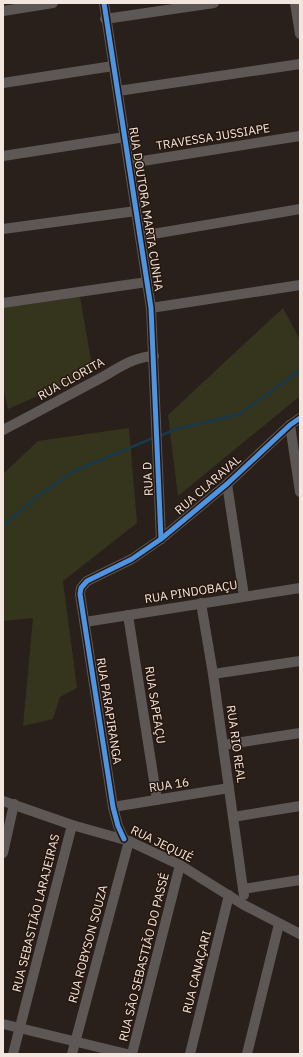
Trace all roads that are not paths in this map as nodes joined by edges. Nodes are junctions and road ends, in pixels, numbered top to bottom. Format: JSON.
{"nodes":[{"id":1,"x":53,"y":3,"type":"edge"},
{"id":2,"x":104,"y":3,"type":"edge"},
{"id":3,"x":214,"y":3,"type":"edge"},
{"id":4,"x":295,"y":3,"type":"edge"},
{"id":5,"x":3,"y":11,"type":"edge"},
{"id":6,"x":106,"y":19,"type":"junction"},
{"id":7,"x":300,"y":34,"type":"edge"},
{"id":8,"x":300,"y":64,"type":"edge"},
{"id":9,"x":113,"y":66,"type":"junction"},
{"id":10,"x":3,"y":83,"type":"edge"},
{"id":11,"x":118,"y":91,"type":"junction"},
{"id":12,"x":300,"y":136,"type":"edge"},
{"id":13,"x":125,"y":137,"type":"junction"},
{"id":14,"x":3,"y":156,"type":"edge"},
{"id":15,"x":130,"y":163,"type":"junction"},
{"id":16,"x":300,"y":209,"type":"edge"},
{"id":17,"x":136,"y":211,"type":"junction"},
{"id":18,"x":3,"y":229,"type":"edge"},
{"id":19,"x":141,"y":236,"type":"junction"},
{"id":20,"x":147,"y":282,"type":"junction"},
{"id":21,"x":300,"y":285,"type":"edge"},
{"id":22,"x":3,"y":303,"type":"edge"},
{"id":23,"x":151,"y":308,"type":"junction"},
{"id":24,"x":154,"y":356,"type":"junction"},
{"id":25,"x":300,"y":418,"type":"edge"},
{"id":26,"x":156,"y":419,"type":"joint"},
{"id":27,"x":290,"y":425,"type":"junction"},
{"id":28,"x":4,"y":426,"type":"edge"},
{"id":29,"x":227,"y":484,"type":"junction"},
{"id":30,"x":300,"y":492,"type":"edge"},
{"id":31,"x":161,"y":539,"type":"junction"},
{"id":32,"x":83,"y":585,"type":"joint"},
{"id":33,"x":300,"y":588,"type":"edge"},
{"id":34,"x":244,"y":596,"type":"junction"},
{"id":35,"x":201,"y":603,"type":"junction"},
{"id":36,"x":128,"y":615,"type":"junction"},
{"id":37,"x":85,"y":622,"type":"junction"},
{"id":38,"x":300,"y":661,"type":"edge"},
{"id":39,"x":213,"y":674,"type":"junction"},
{"id":40,"x":300,"y":733,"type":"edge"},
{"id":41,"x":223,"y":745,"type":"junction"},
{"id":42,"x":229,"y":788,"type":"junction"},
{"id":43,"x":157,"y":800,"type":"junction"},
{"id":44,"x":3,"y":801,"type":"edge"},
{"id":45,"x":14,"y":804,"type":"junction"},
{"id":46,"x":300,"y":806,"type":"edge"},
{"id":47,"x":113,"y":807,"type":"junction"},
{"id":48,"x":233,"y":817,"type":"junction"},
{"id":49,"x":72,"y":825,"type":"junction"},
{"id":50,"x":127,"y":840,"type":"junction"},
{"id":51,"x":3,"y":853,"type":"edge"},
{"id":52,"x":180,"y":866,"type":"junction"},
{"id":53,"x":300,"y":880,"type":"edge"},
{"id":54,"x":243,"y":889,"type":"junction"},
{"id":55,"x":228,"y":895,"type":"junction"},
{"id":56,"x":244,"y":905,"type":"junction"},
{"id":57,"x":280,"y":924,"type":"junction"},
{"id":58,"x":300,"y":934,"type":"edge"},
{"id":59,"x":3,"y":1024,"type":"edge"},
{"id":60,"x":20,"y":1028,"type":"junction"},
{"id":61,"x":75,"y":1041,"type":"junction"},
{"id":62,"x":13,"y":1054,"type":"edge"},
{"id":63,"x":72,"y":1054,"type":"edge"},
{"id":64,"x":127,"y":1054,"type":"edge"},
{"id":65,"x":132,"y":1054,"type":"edge"},
{"id":66,"x":190,"y":1054,"type":"edge"},
{"id":67,"x":247,"y":1054,"type":"edge"}],
"edges":[{"from":1,"to":5,"type":"street"},
{"from":2,"to":6,"type":"street","name":"RUA DOUTORA MARTA CUNHA"},
{"from":3,"to":6,"type":"street"},
{"from":4,"to":7,"type":"street"},
{"from":6,"to":9,"type":"street","name":"RUA DOUTORA MARTA CUNHA"},
{"from":8,"to":11,"type":"street"},
{"from":9,"to":10,"type":"street"},
{"from":9,"to":11,"type":"street","name":"RUA DOUTORA MARTA CUNHA"},
{"from":11,"to":13,"type":"street","name":"RUA DOUTORA MARTA CUNHA"},
{"from":12,"to":15,"type":"street","name":"TRAVESSA JUSSIAPE"},
{"from":13,"to":14,"type":"street"},
{"from":13,"to":15,"type":"street","name":"RUA DOUTORA MARTA CUNHA"},
{"from":15,"to":17,"type":"street","name":"RUA DOUTORA MARTA CUNHA"},
{"from":16,"to":19,"type":"street"},
{"from":17,"to":18,"type":"street"},
{"from":17,"to":19,"type":"street","name":"RUA DOUTORA MARTA CUNHA"},
{"from":19,"to":20,"type":"street","name":"RUA DOUTORA MARTA CUNHA"},
{"from":20,"to":22,"type":"street"},
{"from":20,"to":23,"type":"street","name":"RUA DOUTORA MARTA CUNHA"},
{"from":21,"to":23,"type":"street"},
{"from":23,"to":24,"type":"street","name":"RUA DOUTORA MARTA CUNHA"},
{"from":24,"to":26,"type":"street","name":"RUA DOUTORA MARTA CUNHA"},
{"from":24,"to":28,"type":"street","name":"RUA CLORITA"},
{"from":25,"to":27,"type":"street","name":"RUA CLARAVAL"},
{"from":26,"to":31,"type":"street","name":"RUA D"},
{"from":27,"to":29,"type":"street","name":"RUA CLARAVAL"},
{"from":27,"to":30,"type":"street"},
{"from":29,"to":31,"type":"street","name":"RUA CLARAVAL"},
{"from":29,"to":34,"type":"street"},
{"from":31,"to":32,"type":"street","name":"RUA CLARAVAL"},
{"from":32,"to":37,"type":"street","name":"RUA PARAPIRANGA"},
{"from":33,"to":34,"type":"street","name":"RUA PINDOBAÇU"},
{"from":34,"to":35,"type":"street","name":"RUA PINDOBAÇU"},
{"from":35,"to":36,"type":"street","name":"RUA PINDOBAÇU"},
{"from":35,"to":39,"type":"street","name":"RUA RIO REAL"},
{"from":36,"to":37,"type":"street","name":"RUA PINDOBAÇU"},
{"from":36,"to":43,"type":"street","name":"RUA SAPEAÇU"},
{"from":37,"to":47,"type":"street","name":"RUA PARAPIRANGA"},
{"from":38,"to":39,"type":"street"},
{"from":39,"to":41,"type":"street","name":"RUA RIO REAL"},
{"from":40,"to":41,"type":"street"},
{"from":41,"to":42,"type":"street","name":"RUA RIO REAL"},
{"from":42,"to":43,"type":"street","name":"RUA 16"},
{"from":42,"to":48,"type":"street","name":"RUA RIO REAL"},
{"from":43,"to":47,"type":"street","name":"RUA 16"},
{"from":44,"to":45,"type":"street","name":"RUA JEQUIÉ"},
{"from":45,"to":49,"type":"street","name":"RUA JEQUIÉ"},
{"from":45,"to":51,"type":"street"},
{"from":46,"to":48,"type":"street"},
{"from":47,"to":50,"type":"street","name":"RUA PARAPIRANGA"},
{"from":48,"to":54,"type":"street","name":"RUA RIO REAL"},
{"from":49,"to":50,"type":"street","name":"RUA JEQUIÉ"},
{"from":49,"to":60,"type":"street","name":"RUA SEBASTIÃO LARAJEIRAS"},
{"from":50,"to":52,"type":"street","name":"RUA JEQUIÉ"},
{"from":50,"to":61,"type":"street","name":"RUA ROBYSON SOUZA"},
{"from":52,"to":55,"type":"street","name":"RUA JEQUIÉ"},
{"from":52,"to":65,"type":"street","name":"RUA SÃO SEBASTIÃO DO PASSÉ"},
{"from":53,"to":54,"type":"street"},
{"from":54,"to":56,"type":"street","name":"RUA RIO REAL"},
{"from":55,"to":56,"type":"street","name":"RUA JEQUIÉ"},
{"from":55,"to":66,"type":"street","name":"RUA CANAÇARI"},
{"from":56,"to":57,"type":"street","name":"RUA JEQUIÉ"},
{"from":57,"to":58,"type":"street","name":"RUA JEQUIÉ"},
{"from":57,"to":67,"type":"street"},
{"from":59,"to":60,"type":"street"},
{"from":60,"to":61,"type":"street"},
{"from":60,"to":62,"type":"street","name":"RUA SEBASTIÃO LARAJEIRAS"},
{"from":61,"to":63,"type":"street","name":"RUA ROBYSON SOUZA"},
{"from":61,"to":64,"type":"street"}]}
